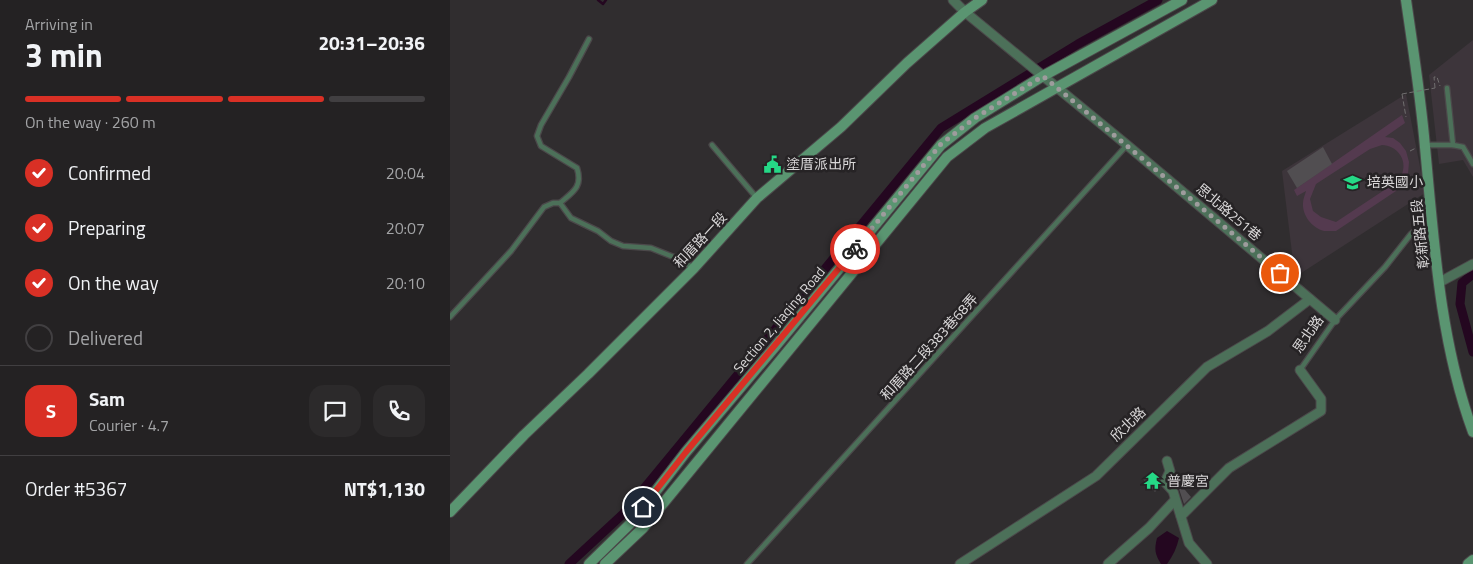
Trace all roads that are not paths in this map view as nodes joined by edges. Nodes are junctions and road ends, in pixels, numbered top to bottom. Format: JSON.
{"nodes":[{"id":1,"x":953,"y":0,"type":"edge"},
{"id":2,"x":982,"y":0,"type":"edge"},
{"id":3,"x":1182,"y":0,"type":"edge"},
{"id":4,"x":1212,"y":0,"type":"edge"},
{"id":5,"x":1406,"y":0,"type":"edge"},
{"id":6,"x":965,"y":12,"type":"junction"},
{"id":7,"x":589,"y":39,"type":"dead end"},
{"id":8,"x":1041,"y":74,"type":"junction"},
{"id":9,"x":1057,"y":87,"type":"junction"},
{"id":10,"x":1448,"y":88,"type":"dead end"},
{"id":11,"x":1425,"y":144,"type":"junction"},
{"id":12,"x":712,"y":145,"type":"dead end"},
{"id":13,"x":1127,"y":145,"type":"junction"},
{"id":14,"x":1453,"y":145,"type":"junction"},
{"id":15,"x":1473,"y":164,"type":"edge"},
{"id":16,"x":757,"y":198,"type":"junction"},
{"id":17,"x":560,"y":203,"type":"junction"},
{"id":18,"x":1432,"y":218,"type":"junction"},
{"id":19,"x":1473,"y":264,"type":"edge"},
{"id":20,"x":694,"y":268,"type":"junction"},
{"id":21,"x":1440,"y":282,"type":"junction"},
{"id":22,"x":1310,"y":299,"type":"junction"},
{"id":23,"x":450,"y":317,"type":"edge"},
{"id":24,"x":1335,"y":320,"type":"junction"},
{"id":25,"x":1300,"y":370,"type":"joint"},
{"id":26,"x":1473,"y":432,"type":"edge"},
{"id":27,"x":1167,"y":461,"type":"dead end"},
{"id":28,"x":1175,"y":500,"type":"junction"},
{"id":29,"x":450,"y":512,"type":"edge"},
{"id":30,"x":1181,"y":516,"type":"junction"},
{"id":31,"x":1473,"y":560,"type":"edge"},
{"id":32,"x":589,"y":564,"type":"edge"},
{"id":33,"x":605,"y":564,"type":"edge"},
{"id":34,"x":747,"y":564,"type":"edge"},
{"id":35,"x":960,"y":564,"type":"edge"},
{"id":36,"x":1108,"y":564,"type":"edge"},
{"id":37,"x":1207,"y":564,"type":"edge"},
{"id":38,"x":1468,"y":564,"type":"edge"}],
"edges":[{"from":1,"to":6,"type":"street","name":"思北路251巷"},
{"from":2,"to":6,"type":"street","name":"和厝路一段"},
{"from":3,"to":8,"type":"street","name":"Section 2, Jiaqing Road"},
{"from":4,"to":9,"type":"street","name":"Section 2, Jiaqing Road"},
{"from":5,"to":11,"type":"street","name":"彰新路五段"},
{"from":6,"to":8,"type":"street","name":"思北路251巷"},
{"from":6,"to":16,"type":"street","name":"和厝路一段"},
{"from":7,"to":17,"type":"lane"},
{"from":8,"to":9,"type":"street","name":"思北路251巷"},
{"from":8,"to":32,"type":"street","name":"Section 2, Jiaqing Road"},
{"from":9,"to":13,"type":"street","name":"思北路251巷"},
{"from":9,"to":33,"type":"street","name":"Section 2, Jiaqing Road"},
{"from":10,"to":14,"type":"lane"},
{"from":11,"to":14,"type":"lane"},
{"from":11,"to":18,"type":"street","name":"彰新路五段"},
{"from":12,"to":16,"type":"lane"},
{"from":13,"to":22,"type":"street","name":"思北路251巷"},
{"from":13,"to":34,"type":"lane","name":"和厝路二段383巷68弄"},
{"from":14,"to":15,"type":"lane"},
{"from":16,"to":20,"type":"street","name":"和厝路一段"},
{"from":17,"to":20,"type":"lane"},
{"from":17,"to":23,"type":"lane"},
{"from":18,"to":21,"type":"street","name":"彰新路五段"},
{"from":18,"to":24,"type":"lane","name":"思北路"},
{"from":19,"to":21,"type":"street"},
{"from":20,"to":29,"type":"street","name":"和厝路一段"},
{"from":21,"to":26,"type":"street","name":"彰新路五段"},
{"from":22,"to":24,"type":"street","name":"思北路251巷"},
{"from":22,"to":35,"type":"street","name":"欣北路"},
{"from":24,"to":25,"type":"lane","name":"思北路"},
{"from":25,"to":30,"type":"street","name":"思北路"},
{"from":27,"to":28,"type":"street"},
{"from":28,"to":30,"type":"street"},
{"from":28,"to":36,"type":"street"},
{"from":30,"to":37,"type":"street"},
{"from":31,"to":38,"type":"street"}]}
